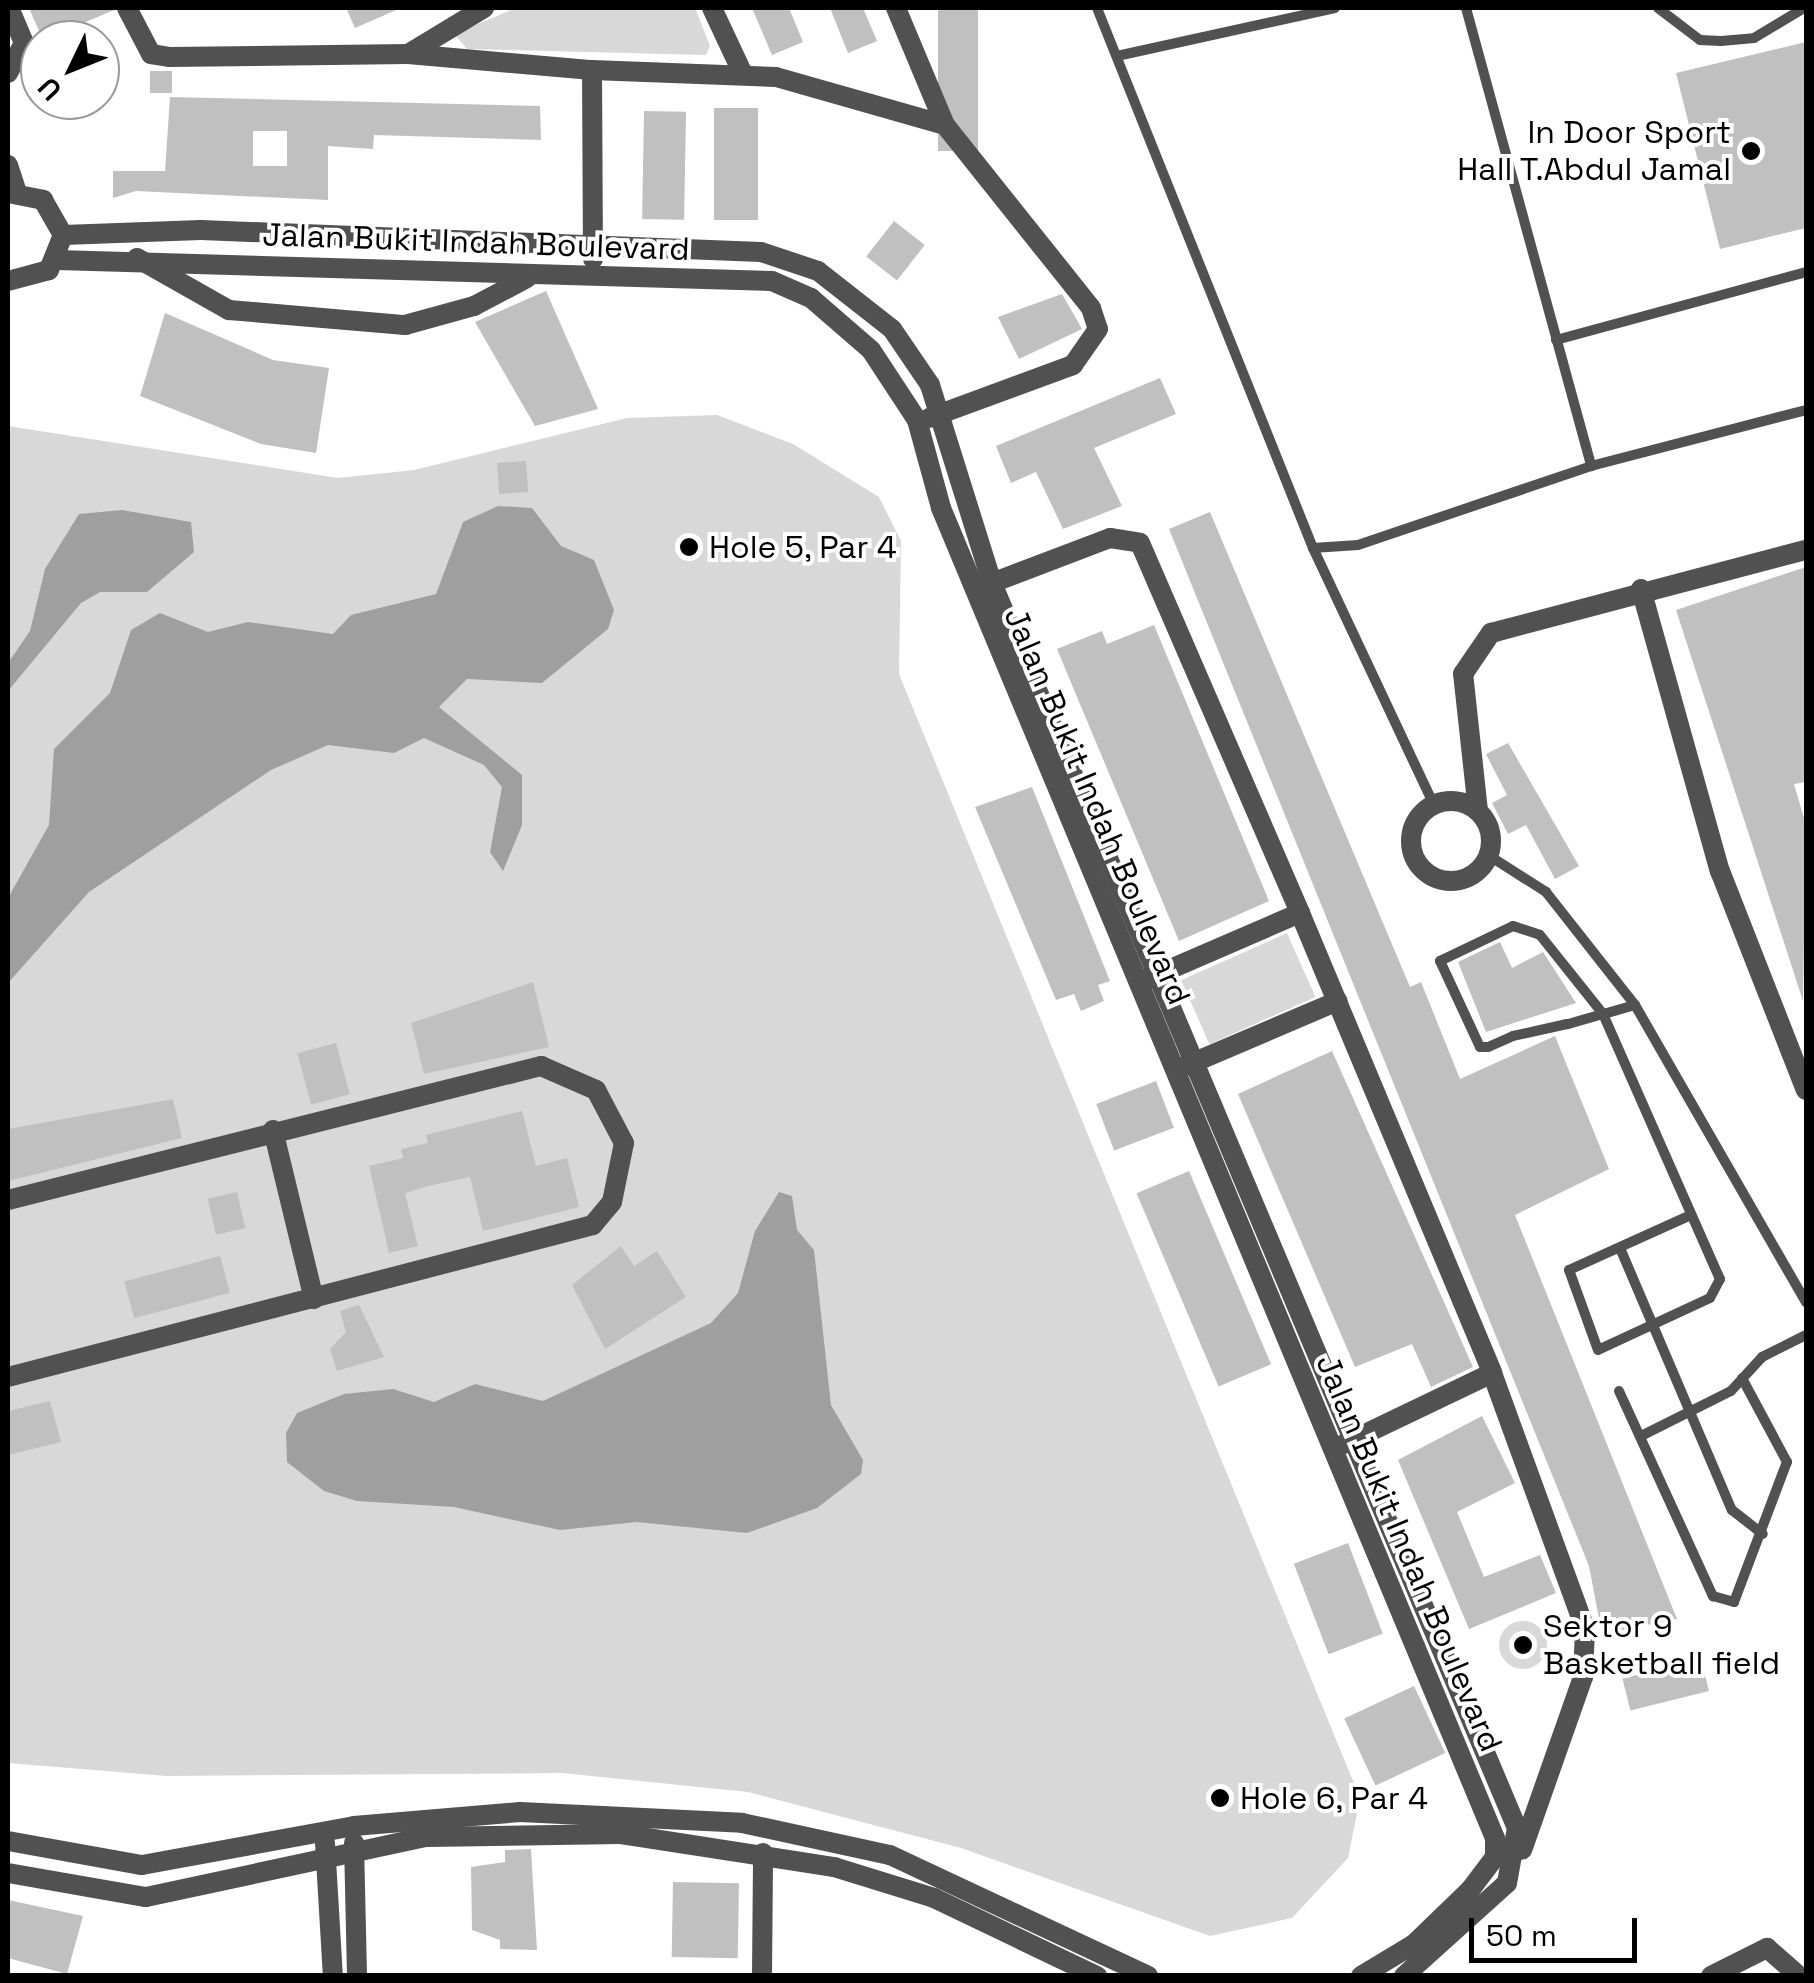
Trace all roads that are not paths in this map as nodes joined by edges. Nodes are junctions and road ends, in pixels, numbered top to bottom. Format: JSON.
{"nodes":[{"id":1,"x":9,"y":8,"type":"edge"},
{"id":2,"x":127,"y":8,"type":"edge"},
{"id":3,"x":484,"y":8,"type":"edge"},
{"id":4,"x":712,"y":8,"type":"edge"},
{"id":5,"x":896,"y":8,"type":"edge"},
{"id":6,"x":1097,"y":8,"type":"edge"},
{"id":7,"x":1335,"y":8,"type":"edge"},
{"id":8,"x":1466,"y":8,"type":"edge"},
{"id":9,"x":1658,"y":8,"type":"edge"},
{"id":10,"x":1804,"y":8,"type":"edge"},
{"id":11,"x":408,"y":54,"type":"junction"},
{"id":12,"x":1117,"y":56,"type":"junction"},
{"id":13,"x":592,"y":70,"type":"junction"},
{"id":14,"x":742,"y":72,"type":"junction"},
{"id":15,"x":8,"y":74,"type":"edge"},
{"id":16,"x":945,"y":125,"type":"junction"},
{"id":17,"x":8,"y":165,"type":"edge"},
{"id":18,"x":12,"y":192,"type":"edge"},
{"id":19,"x":63,"y":235,"type":"junction"},
{"id":20,"x":594,"y":247,"type":"junction"},
{"id":21,"x":137,"y":258,"type":"junction"},
{"id":22,"x":57,"y":260,"type":"junction"},
{"id":23,"x":1806,"y":272,"type":"edge"},
{"id":24,"x":528,"y":277,"type":"junction"},
{"id":25,"x":591,"y":280,"type":"junction"},
{"id":26,"x":8,"y":281,"type":"edge"},
{"id":27,"x":1556,"y":340,"type":"junction"},
{"id":28,"x":1806,"y":410,"type":"edge"},
{"id":29,"x":941,"y":416,"type":"junction"},
{"id":30,"x":917,"y":420,"type":"junction"},
{"id":31,"x":1591,"y":466,"type":"junction"},
{"id":32,"x":1314,"y":548,"type":"junction"},
{"id":33,"x":1806,"y":550,"type":"edge"},
{"id":34,"x":984,"y":587,"type":"junction"},
{"id":35,"x":1641,"y":588,"type":"junction"},
{"id":36,"x":1434,"y":804,"type":"junction"},
{"id":37,"x":1478,"y":812,"type":"junction"},
{"id":38,"x":1488,"y":856,"type":"junction"},
{"id":39,"x":1300,"y":913,"type":"junction"},
{"id":40,"x":1148,"y":979,"type":"junction"},
{"id":41,"x":1338,"y":1001,"type":"junction"},
{"id":42,"x":1636,"y":1005,"type":"junction"},
{"id":43,"x":1603,"y":1014,"type":"junction"},
{"id":44,"x":1184,"y":1067,"type":"junction"},
{"id":45,"x":1806,"y":1090,"type":"edge"},
{"id":46,"x":273,"y":1130,"type":"junction"},
{"id":47,"x":8,"y":1200,"type":"edge"},
{"id":48,"x":1691,"y":1215,"type":"junction"},
{"id":49,"x":1620,"y":1248,"type":"junction"},
{"id":50,"x":314,"y":1299,"type":"junction"},
{"id":51,"x":1806,"y":1302,"type":"edge"},
{"id":52,"x":1654,"y":1327,"type":"junction"},
{"id":53,"x":1806,"y":1335,"type":"edge"},
{"id":54,"x":1492,"y":1373,"type":"junction"},
{"id":55,"x":8,"y":1376,"type":"edge"},
{"id":56,"x":1742,"y":1378,"type":"junction"},
{"id":57,"x":1619,"y":1391,"type":"dead end"},
{"id":58,"x":1690,"y":1411,"type":"junction"},
{"id":59,"x":1642,"y":1434,"type":"junction"},
{"id":60,"x":1343,"y":1445,"type":"junction"},
{"id":61,"x":1763,"y":1534,"type":"junction"},
{"id":62,"x":354,"y":1826,"type":"junction"},
{"id":63,"x":325,"y":1832,"type":"junction"},
{"id":64,"x":8,"y":1841,"type":"edge"},
{"id":65,"x":354,"y":1853,"type":"junction"},
{"id":66,"x":763,"y":1854,"type":"junction"},
{"id":67,"x":326,"y":1855,"type":"junction"},
{"id":68,"x":1516,"y":1866,"type":"junction"},
{"id":69,"x":8,"y":1874,"type":"edge"},
{"id":70,"x":333,"y":1976,"type":"edge"},
{"id":71,"x":357,"y":1976,"type":"edge"},
{"id":72,"x":762,"y":1976,"type":"edge"},
{"id":73,"x":1097,"y":1976,"type":"edge"},
{"id":74,"x":1148,"y":1976,"type":"edge"},
{"id":75,"x":1361,"y":1976,"type":"edge"},
{"id":76,"x":1404,"y":1976,"type":"edge"},
{"id":77,"x":1711,"y":1976,"type":"edge"},
{"id":78,"x":1800,"y":1976,"type":"edge"}],
"edges":[{"from":1,"to":15,"type":"street"},
{"from":2,"to":11,"type":"street"},
{"from":3,"to":11,"type":"street"},
{"from":4,"to":14,"type":"street"},
{"from":5,"to":16,"type":"street"},
{"from":6,"to":12,"type":"lane"},
{"from":7,"to":12,"type":"lane"},
{"from":8,"to":27,"type":"lane"},
{"from":9,"to":10,"type":"lane"},
{"from":11,"to":13,"type":"street"},
{"from":12,"to":32,"type":"lane"},
{"from":13,"to":14,"type":"street"},
{"from":13,"to":20,"type":"street"},
{"from":14,"to":16,"type":"street"},
{"from":16,"to":29,"type":"street"},
{"from":17,"to":18,"type":"street"},
{"from":18,"to":19,"type":"street"},
{"from":19,"to":20,"type":"street"},
{"from":19,"to":22,"type":"street"},
{"from":20,"to":25,"type":"street"},
{"from":20,"to":29,"type":"street"},
{"from":21,"to":22,"type":"street","name":"Jalan Bukit Indah Boulevard"},
{"from":21,"to":24,"type":"street","name":"Jalan Bukit Indah Boulevard"},
{"from":21,"to":24,"type":"street"},
{"from":22,"to":26,"type":"street"},
{"from":23,"to":27,"type":"lane"},
{"from":24,"to":25,"type":"street","name":"Jalan Bukit Indah Boulevard"},
{"from":25,"to":30,"type":"street","name":"Jalan Bukit Indah Boulevard"},
{"from":27,"to":31,"type":"lane"},
{"from":28,"to":31,"type":"lane"},
{"from":29,"to":30,"type":"street"},
{"from":29,"to":34,"type":"street"},
{"from":30,"to":34,"type":"street","name":"Jalan Bukit Indah Boulevard"},
{"from":31,"to":32,"type":"lane"},
{"from":32,"to":36,"type":"lane"},
{"from":33,"to":35,"type":"street"},
{"from":34,"to":39,"type":"street"},
{"from":34,"to":40,"type":"street"},
{"from":35,"to":37,"type":"street"},
{"from":35,"to":45,"type":"street"},
{"from":36,"to":37,"type":"street"},
{"from":36,"to":38,"type":"street"},
{"from":37,"to":38,"type":"street"},
{"from":38,"to":42,"type":"lane"},
{"from":39,"to":40,"type":"street"},
{"from":39,"to":41,"type":"street"},
{"from":40,"to":44,"type":"street"},
{"from":41,"to":44,"type":"street"},
{"from":41,"to":54,"type":"street"},
{"from":42,"to":43,"type":"lane"},
{"from":42,"to":51,"type":"lane"},
{"from":43,"to":43,"type":"lane"},
{"from":43,"to":48,"type":"lane"},
{"from":44,"to":60,"type":"street"},
{"from":46,"to":47,"type":"street"},
{"from":46,"to":50,"type":"street"},
{"from":46,"to":50,"type":"street"},
{"from":48,"to":49,"type":"lane"},
{"from":48,"to":52,"type":"lane"},
{"from":49,"to":52,"type":"lane"},
{"from":49,"to":52,"type":"lane"},
{"from":50,"to":55,"type":"street"},
{"from":52,"to":58,"type":"lane"},
{"from":53,"to":56,"type":"lane"},
{"from":54,"to":60,"type":"street"},
{"from":54,"to":68,"type":"street"},
{"from":56,"to":58,"type":"lane"},
{"from":56,"to":61,"type":"lane"},
{"from":57,"to":59,"type":"lane"},
{"from":58,"to":59,"type":"lane"},
{"from":58,"to":61,"type":"lane"},
{"from":59,"to":61,"type":"lane"},
{"from":60,"to":68,"type":"street"},
{"from":60,"to":75,"type":"street","name":"Jalan Bukit Indah Boulevard"},
{"from":62,"to":63,"type":"street"},
{"from":62,"to":65,"type":"street"},
{"from":62,"to":74,"type":"street"},
{"from":63,"to":64,"type":"street"},
{"from":63,"to":67,"type":"street"},
{"from":65,"to":66,"type":"street"},
{"from":65,"to":67,"type":"street"},
{"from":65,"to":71,"type":"street"},
{"from":66,"to":72,"type":"street"},
{"from":66,"to":73,"type":"street"},
{"from":67,"to":69,"type":"street"},
{"from":67,"to":70,"type":"street"},
{"from":68,"to":76,"type":"street"},
{"from":77,"to":78,"type":"street"}]}
